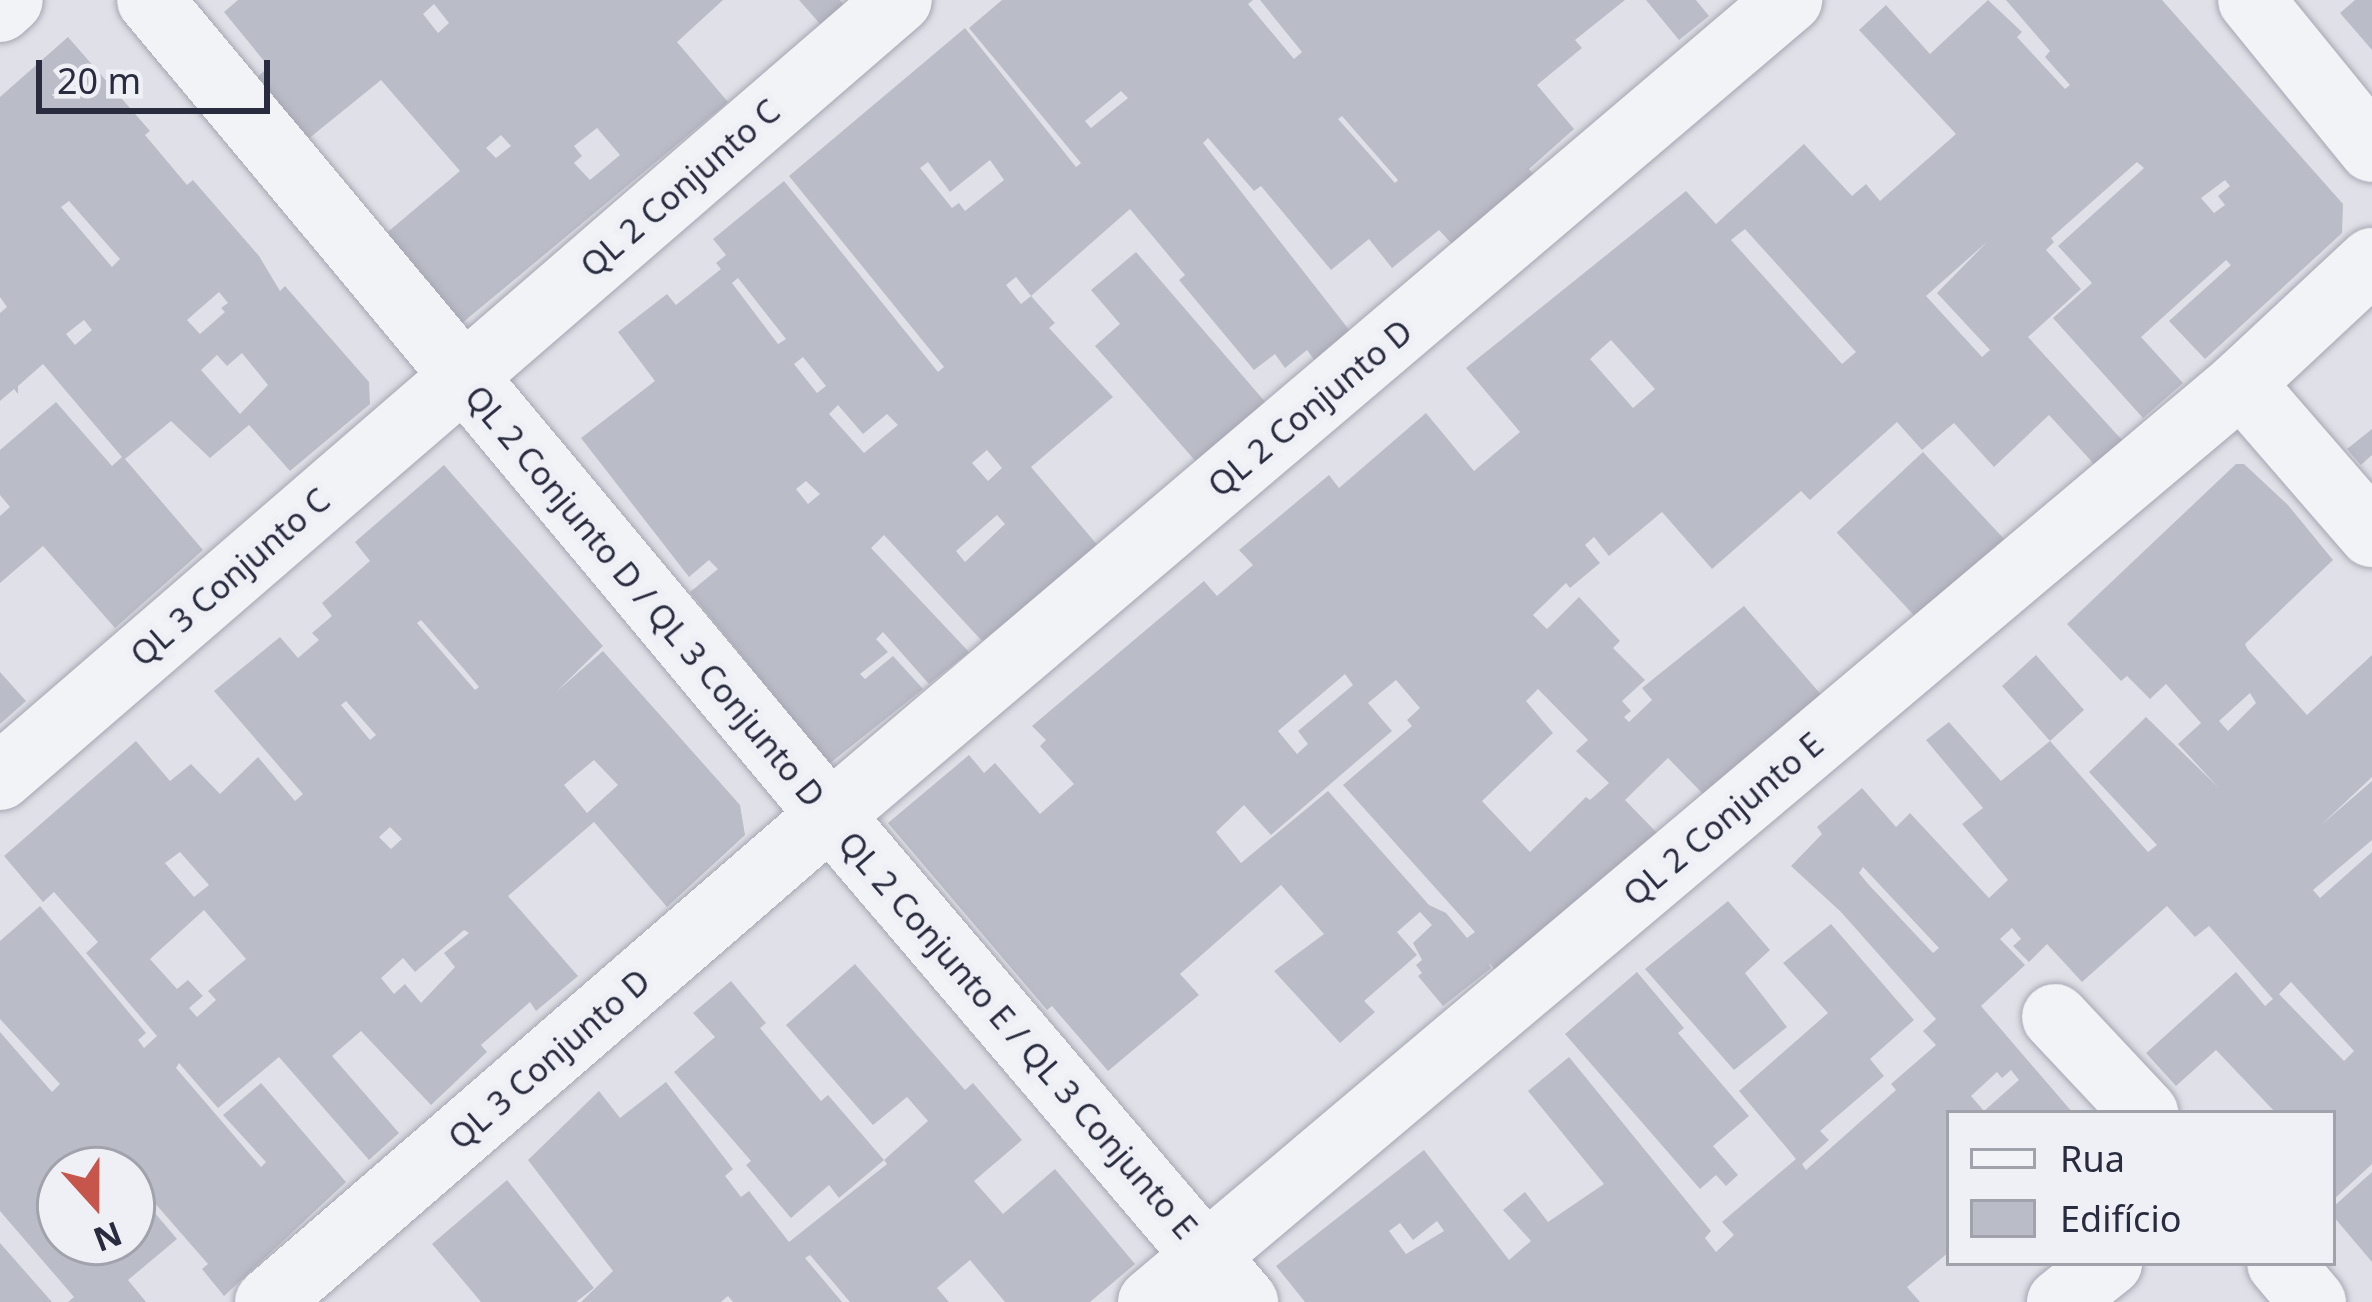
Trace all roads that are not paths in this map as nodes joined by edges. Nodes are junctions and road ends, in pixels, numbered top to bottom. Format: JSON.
{"nodes":[{"id":1,"x":10,"y":0,"type":"edge"},
{"id":2,"x":150,"y":0,"type":"edge"},
{"id":3,"x":899,"y":0,"type":"edge"},
{"id":4,"x":1790,"y":0,"type":"edge"},
{"id":5,"x":2251,"y":0,"type":"edge"},
{"id":6,"x":0,"y":9,"type":"edge"},
{"id":7,"x":2372,"y":149,"type":"edge"},
{"id":8,"x":2372,"y":261,"type":"edge"},
{"id":9,"x":461,"y":376,"type":"junction"},
{"id":10,"x":2241,"y":383,"type":"junction"},
{"id":11,"x":2372,"y":534,"type":"edge"},
{"id":12,"x":0,"y":777,"type":"edge"},
{"id":13,"x":830,"y":815,"type":"junction"},
{"id":14,"x":2055,"y":1017,"type":"dead end"},
{"id":15,"x":2142,"y":1110,"type":"edge"},
{"id":16,"x":2105,"y":1266,"type":"edge"},
{"id":17,"x":2283,"y":1266,"type":"edge"},
{"id":18,"x":1226,"y":1278,"type":"edge"},
{"id":19,"x":268,"y":1302,"type":"edge"},
{"id":20,"x":1151,"y":1302,"type":"edge"},
{"id":21,"x":2060,"y":1302,"type":"edge"},
{"id":22,"x":2313,"y":1302,"type":"edge"}],
"edges":[{"from":1,"to":6,"type":"street"},
{"from":2,"to":9,"type":"street","name":"QL 2 Conjunto D / QL 3 Conjunto D"},
{"from":3,"to":9,"type":"street","name":"QL 2 Conjunto C"},
{"from":4,"to":13,"type":"street","name":"QL 2 Conjunto D"},
{"from":5,"to":7,"type":"street"},
{"from":8,"to":10,"type":"street","name":"QL 2 Conjunto E"},
{"from":9,"to":12,"type":"street","name":"QL 3 Conjunto C"},
{"from":9,"to":13,"type":"street","name":"QL 2 Conjunto D / QL 3 Conjunto D"},
{"from":10,"to":11,"type":"street"},
{"from":10,"to":18,"type":"street","name":"QL 2 Conjunto E"},
{"from":13,"to":18,"type":"street","name":"QL 2 Conjunto E / QL 3 Conjunto E"},
{"from":13,"to":19,"type":"street","name":"QL 3 Conjunto D"},
{"from":14,"to":15,"type":"street"},
{"from":16,"to":21,"type":"street"},
{"from":17,"to":22,"type":"street"},
{"from":18,"to":20,"type":"street","name":"QL 2 Conjunto E"}]}
